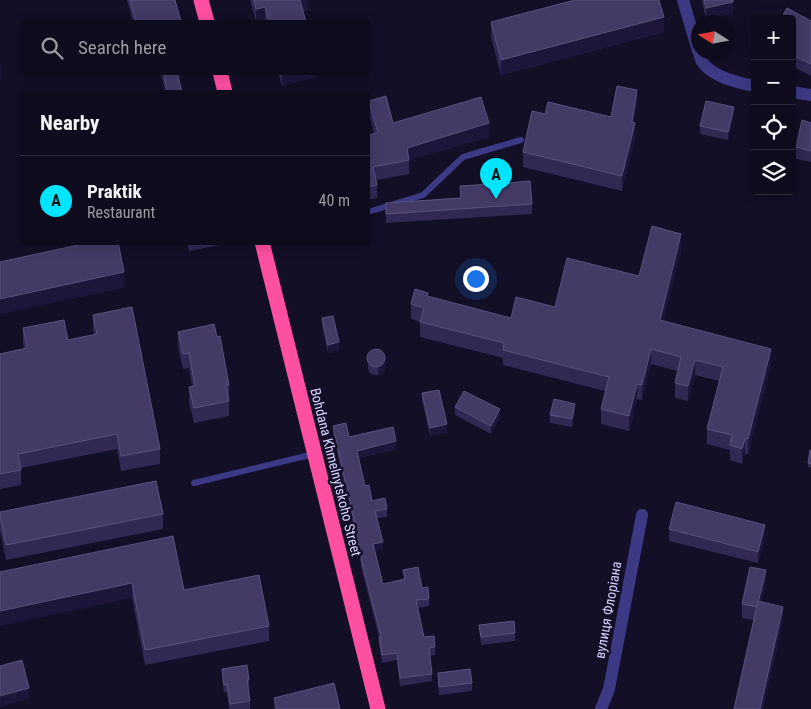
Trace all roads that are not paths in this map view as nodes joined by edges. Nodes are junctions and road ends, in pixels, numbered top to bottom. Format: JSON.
{"nodes":[{"id":1,"x":202,"y":0,"type":"edge"},
{"id":2,"x":683,"y":0,"type":"edge"},
{"id":3,"x":207,"y":20,"type":"edge"},
{"id":4,"x":691,"y":26,"type":"edge"},
{"id":5,"x":701,"y":60,"type":"edge"},
{"id":6,"x":221,"y":75,"type":"edge"},
{"id":7,"x":751,"y":85,"type":"edge"},
{"id":8,"x":224,"y":90,"type":"edge"},
{"id":9,"x":796,"y":93,"type":"edge"},
{"id":10,"x":811,"y":95,"type":"edge"},
{"id":11,"x":521,"y":140,"type":"dead end"},
{"id":12,"x":370,"y":211,"type":"edge"},
{"id":13,"x":263,"y":245,"type":"edge"},
{"id":14,"x":315,"y":454,"type":"junction"},
{"id":15,"x":194,"y":483,"type":"dead end"},
{"id":16,"x":642,"y":515,"type":"dead end"},
{"id":17,"x":378,"y":709,"type":"edge"},
{"id":18,"x":601,"y":709,"type":"edge"}],
"edges":[{"from":1,"to":3,"type":"highway"},
{"from":2,"to":4,"type":"street"},
{"from":5,"to":7,"type":"street"},
{"from":6,"to":8,"type":"highway"},
{"from":9,"to":10,"type":"street"},
{"from":11,"to":12,"type":"lane"},
{"from":13,"to":14,"type":"highway","name":"Bohdana Khmelnytskoho Street"},
{"from":14,"to":15,"type":"lane"},
{"from":14,"to":17,"type":"highway","name":"Bohdana Khmelnytskoho Street"},
{"from":16,"to":18,"type":"street","name":"вулиця Флоріана"}]}
